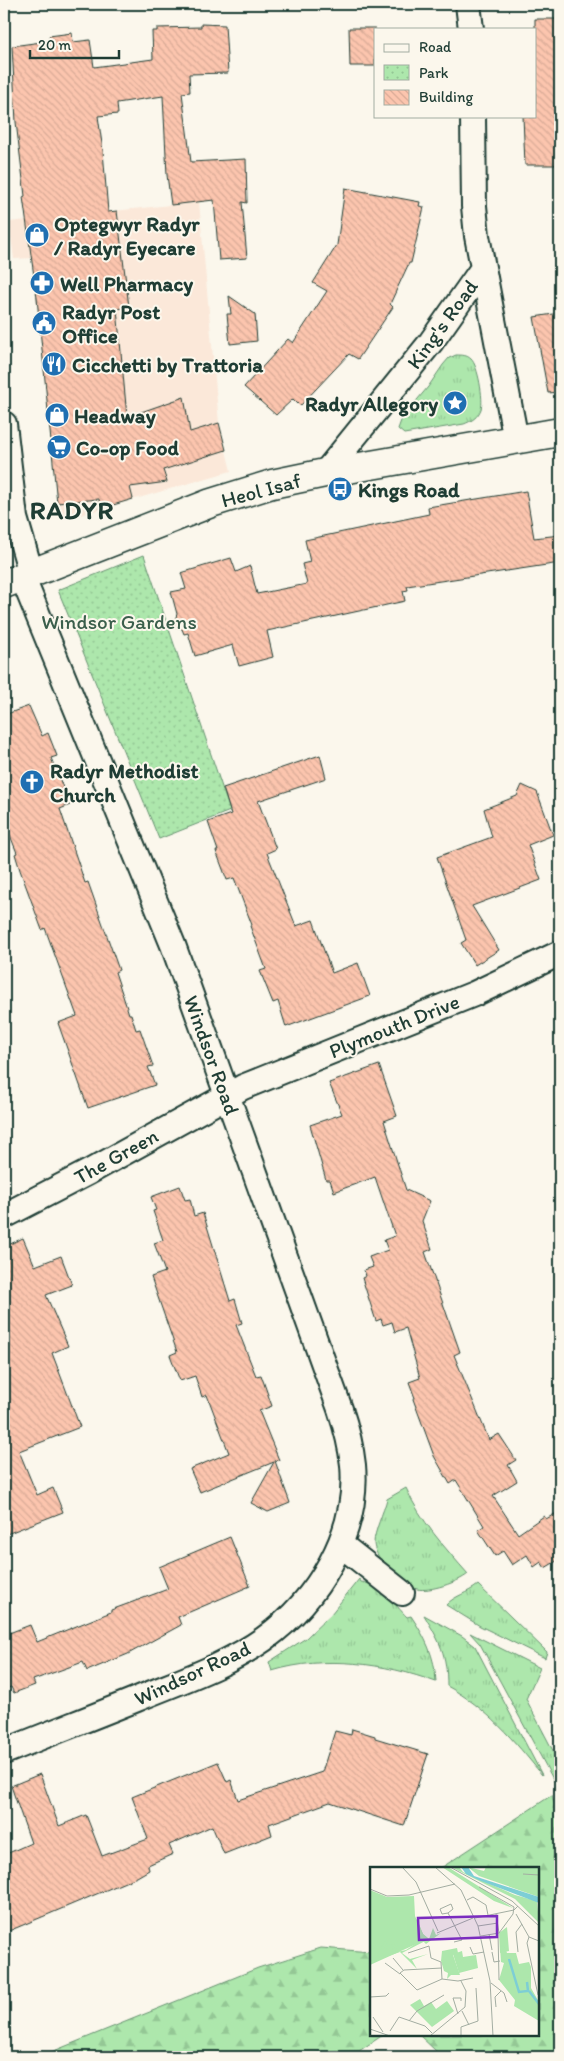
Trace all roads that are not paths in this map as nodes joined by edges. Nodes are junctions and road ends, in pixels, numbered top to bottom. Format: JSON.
{"nodes":[{"id":1,"x":468,"y":4,"type":"edge"},
{"id":2,"x":471,"y":28,"type":"edge"},
{"id":3,"x":473,"y":118,"type":"edge"},
{"id":4,"x":483,"y":268,"type":"junction"},
{"id":5,"x":4,"y":424,"type":"edge"},
{"id":6,"x":560,"y":432,"type":"edge"},
{"id":7,"x":516,"y":440,"type":"junction"},
{"id":8,"x":324,"y":473,"type":"junction"},
{"id":9,"x":19,"y":578,"type":"edge"},
{"id":10,"x":560,"y":953,"type":"edge"},
{"id":11,"x":227,"y":1095,"type":"junction"},
{"id":12,"x":4,"y":1216,"type":"edge"},
{"id":13,"x":340,"y":1544,"type":"junction"},
{"id":14,"x":402,"y":1593,"type":"dead end"},
{"id":15,"x":4,"y":1752,"type":"edge"}],
"edges":[{"from":1,"to":2,"type":"street"},
{"from":3,"to":4,"type":"street","name":"King's Road"},
{"from":4,"to":7,"type":"street","name":"King's Road"},
{"from":4,"to":8,"type":"street","name":"King's Road"},
{"from":5,"to":9,"type":"street","name":"Windsor Road"},
{"from":6,"to":7,"type":"main road","name":"Heol Isaf"},
{"from":7,"to":8,"type":"main road","name":"Heol Isaf"},
{"from":8,"to":9,"type":"main road","name":"Heol Isaf"},
{"from":9,"to":11,"type":"street","name":"Windsor Road"},
{"from":10,"to":11,"type":"street","name":"Plymouth Drive"},
{"from":11,"to":12,"type":"street","name":"The Green"},
{"from":11,"to":13,"type":"street","name":"Windsor Road"},
{"from":13,"to":14,"type":"street"},
{"from":13,"to":15,"type":"street","name":"Windsor Road"}]}
